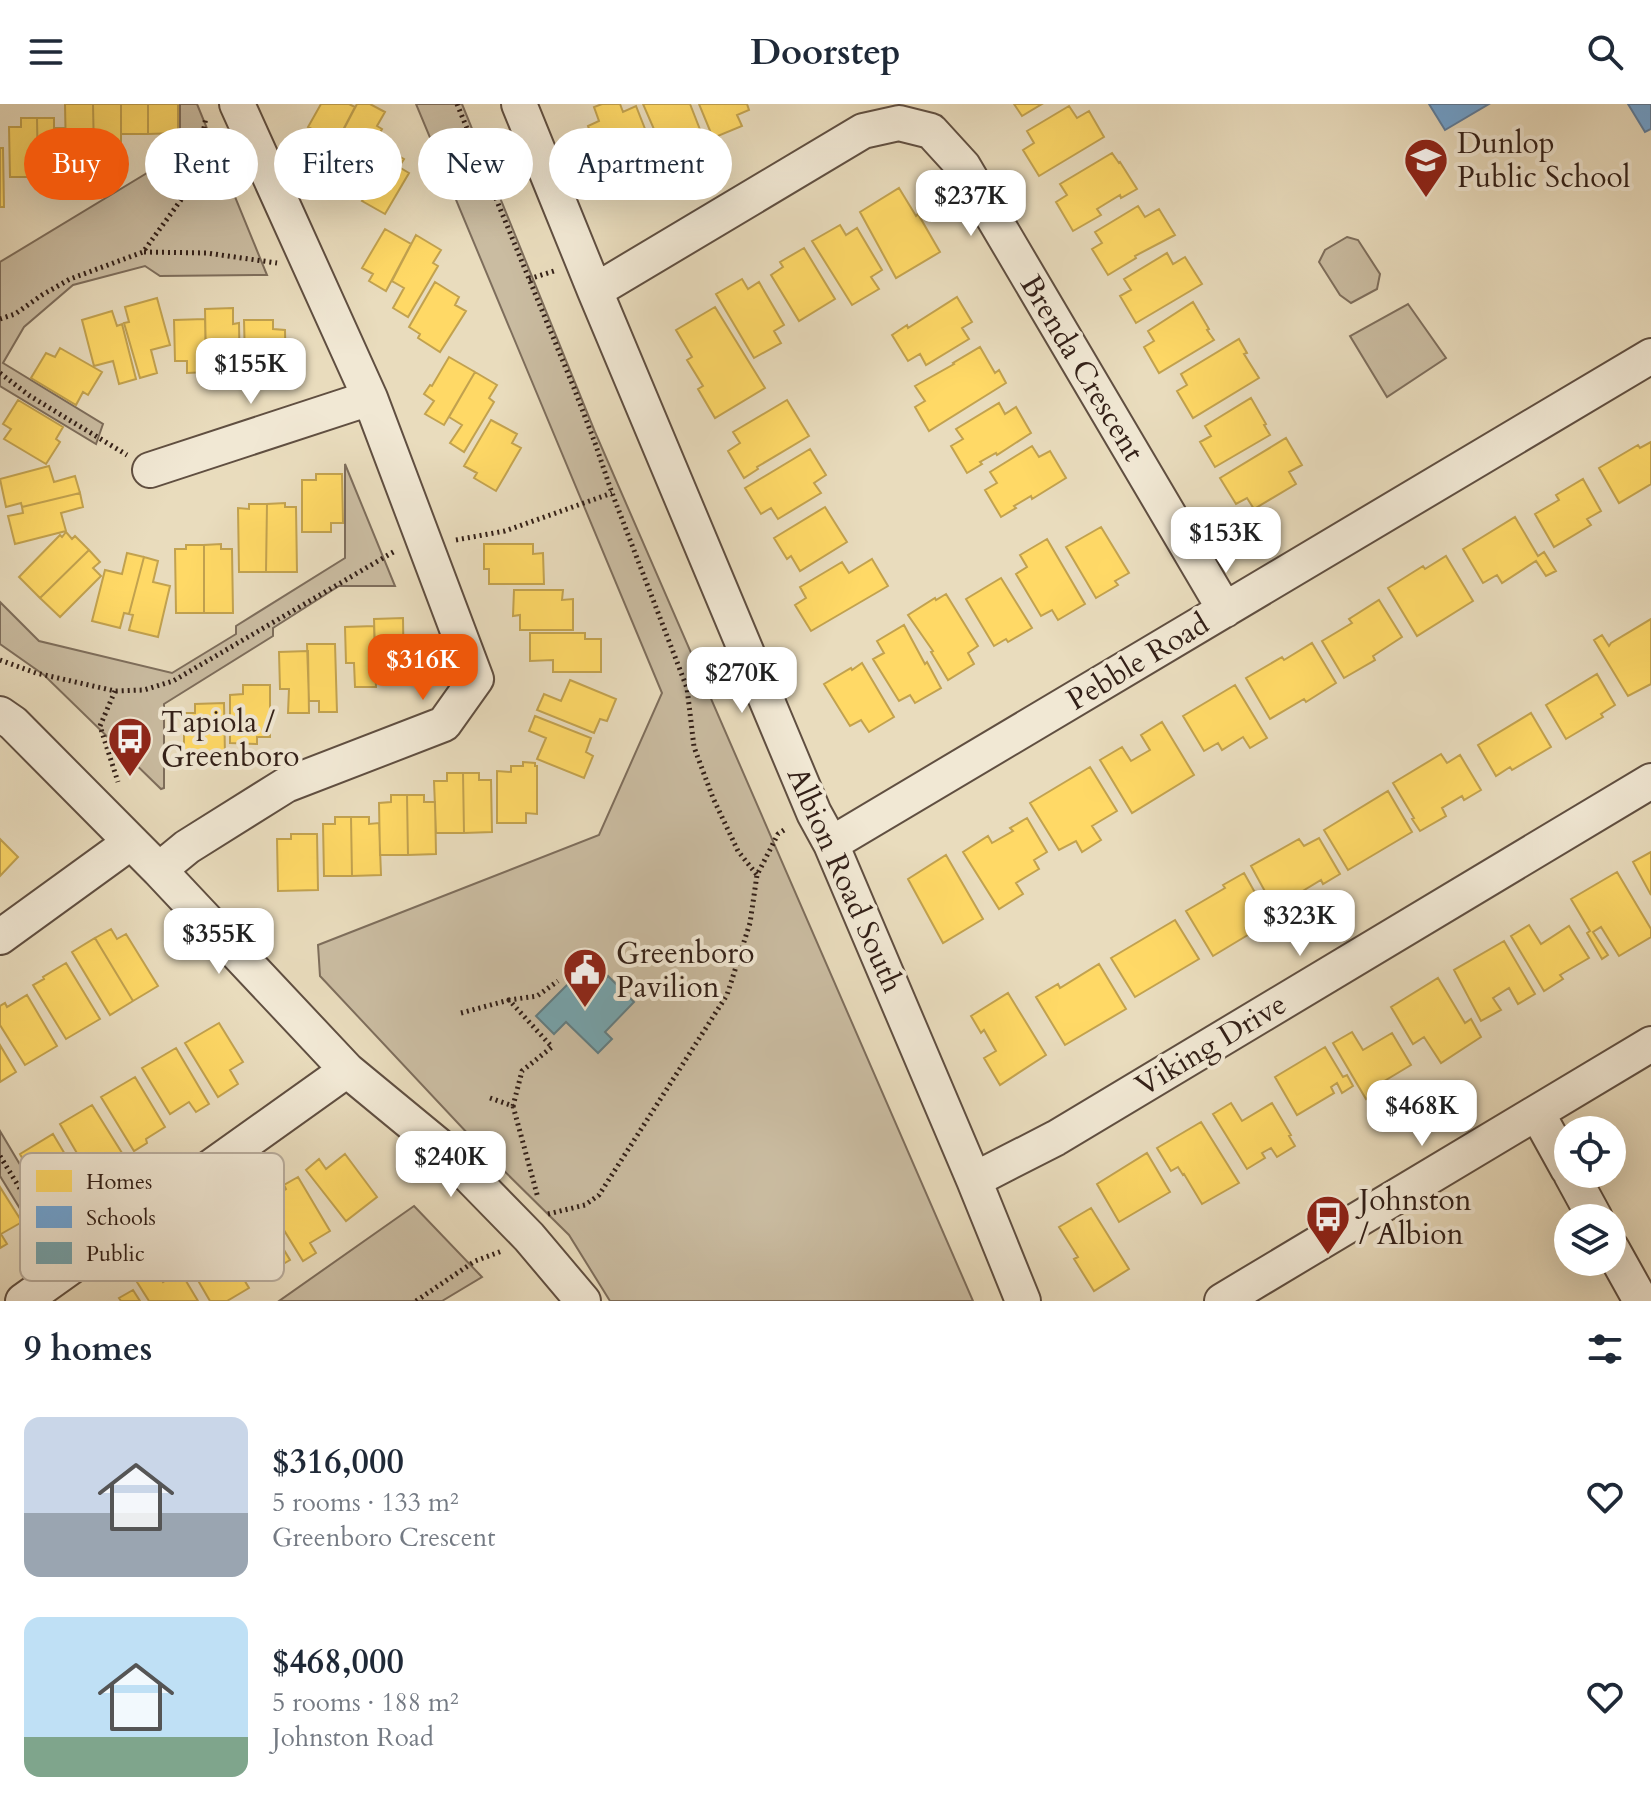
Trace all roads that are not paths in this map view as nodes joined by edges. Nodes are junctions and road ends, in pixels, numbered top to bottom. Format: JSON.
{"nodes":[{"id":1,"x":237,"y":104,"type":"edge"},
{"id":2,"x":519,"y":104,"type":"edge"},
{"id":3,"x":595,"y":291,"type":"junction"},
{"id":4,"x":1651,"y":356,"type":"edge"},
{"id":5,"x":370,"y":398,"type":"junction"},
{"id":6,"x":150,"y":470,"type":"road end"},
{"id":7,"x":1225,"y":610,"type":"junction"},
{"id":8,"x":0,"y":714,"type":"edge"},
{"id":9,"x":1651,"y":781,"type":"edge"},
{"id":10,"x":131,"y":842,"type":"junction"},
{"id":11,"x":831,"y":844,"type":"junction"},
{"id":12,"x":159,"y":870,"type":"junction"},
{"id":13,"x":0,"y":937,"type":"edge"},
{"id":14,"x":1651,"y":1044,"type":"edge"},
{"id":15,"x":347,"y":1070,"type":"junction"},
{"id":16,"x":1537,"y":1113,"type":"junction"},
{"id":17,"x":1554,"y":1144,"type":"edge"},
{"id":18,"x":231,"y":1153,"type":"edge"},
{"id":19,"x":974,"y":1180,"type":"junction"},
{"id":20,"x":1626,"y":1274,"type":"edge"},
{"id":21,"x":52,"y":1281,"type":"edge"},
{"id":22,"x":1224,"y":1300,"type":"edge"},
{"id":23,"x":23,"y":1301,"type":"edge"},
{"id":24,"x":583,"y":1301,"type":"edge"},
{"id":25,"x":1023,"y":1301,"type":"edge"},
{"id":26,"x":1641,"y":1301,"type":"edge"}],
"edges":[{"from":1,"to":5,"type":"street"},
{"from":2,"to":3,"type":"street","name":"Albion Road South"},
{"from":3,"to":7,"type":"street","name":"Brenda Crescent"},
{"from":3,"to":11,"type":"street","name":"Albion Road South"},
{"from":4,"to":7,"type":"street","name":"Pebble Road"},
{"from":5,"to":6,"type":"street"},
{"from":5,"to":12,"type":"street"},
{"from":7,"to":11,"type":"street","name":"Pebble Road"},
{"from":8,"to":10,"type":"street"},
{"from":9,"to":19,"type":"street","name":"Viking Drive"},
{"from":10,"to":12,"type":"street"},
{"from":10,"to":13,"type":"street"},
{"from":11,"to":19,"type":"street","name":"Albion Road South"},
{"from":12,"to":15,"type":"street"},
{"from":14,"to":16,"type":"street"},
{"from":15,"to":18,"type":"street"},
{"from":15,"to":24,"type":"street"},
{"from":16,"to":17,"type":"street"},
{"from":16,"to":22,"type":"street"},
{"from":19,"to":25,"type":"street","name":"Albion Road South"},
{"from":20,"to":26,"type":"street"},
{"from":21,"to":23,"type":"street"}]}
